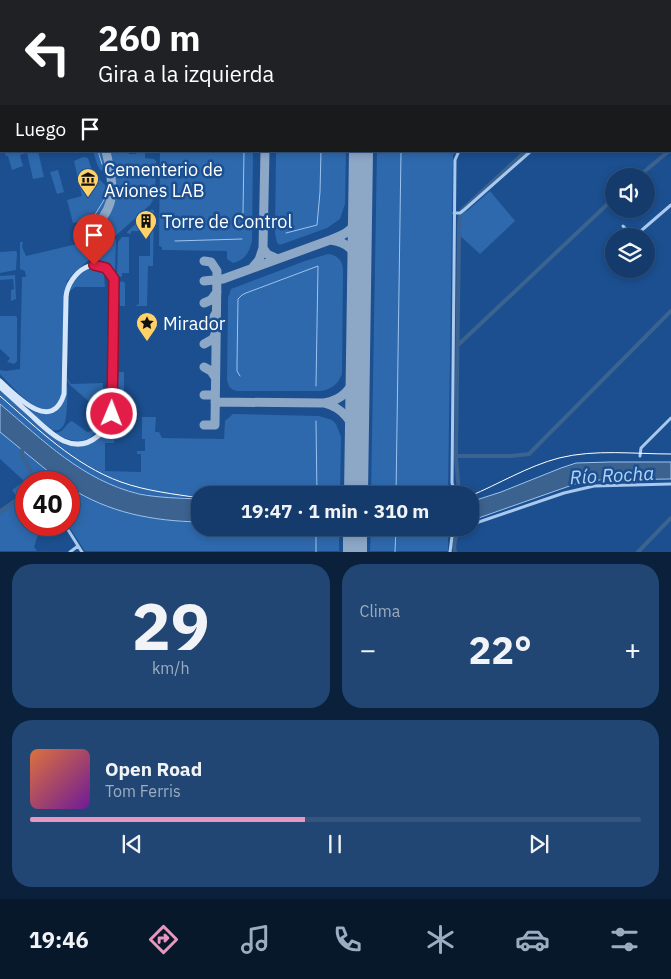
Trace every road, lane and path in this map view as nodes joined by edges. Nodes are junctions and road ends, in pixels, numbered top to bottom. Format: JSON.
{"nodes":[{"id":1,"x":459,"y":152,"type":"edge"},
{"id":2,"x":530,"y":152,"type":"edge"},
{"id":3,"x":671,"y":205,"type":"edge"},
{"id":4,"x":454,"y":213,"type":"junction"},
{"id":5,"x":644,"y":228,"type":"edge"},
{"id":6,"x":0,"y":381,"type":"edge"},
{"id":7,"x":0,"y":387,"type":"edge"},
{"id":8,"x":671,"y":418,"type":"edge"},
{"id":9,"x":640,"y":456,"type":"dead end"},
{"id":10,"x":671,"y":484,"type":"edge"},
{"id":11,"x":453,"y":486,"type":"edge"},
{"id":12,"x":479,"y":522,"type":"edge"},
{"id":13,"x":72,"y":536,"type":"edge"},
{"id":14,"x":452,"y":536,"type":"edge"},
{"id":15,"x":78,"y":546,"type":"junction"},
{"id":16,"x":70,"y":552,"type":"edge"},
{"id":17,"x":82,"y":552,"type":"edge"},
{"id":18,"x":450,"y":552,"type":"edge"}],
"edges":[{"from":1,"to":4,"type":"street"},
{"from":2,"to":4,"type":"street"},
{"from":3,"to":5,"type":"street"},
{"from":4,"to":11,"type":"street"},
{"from":6,"to":7,"type":"street"},
{"from":8,"to":9,"type":"street"},
{"from":10,"to":12,"type":"street"},
{"from":13,"to":15,"type":"street"},
{"from":14,"to":18,"type":"street"},
{"from":15,"to":16,"type":"street"},
{"from":15,"to":17,"type":"street"}]}
